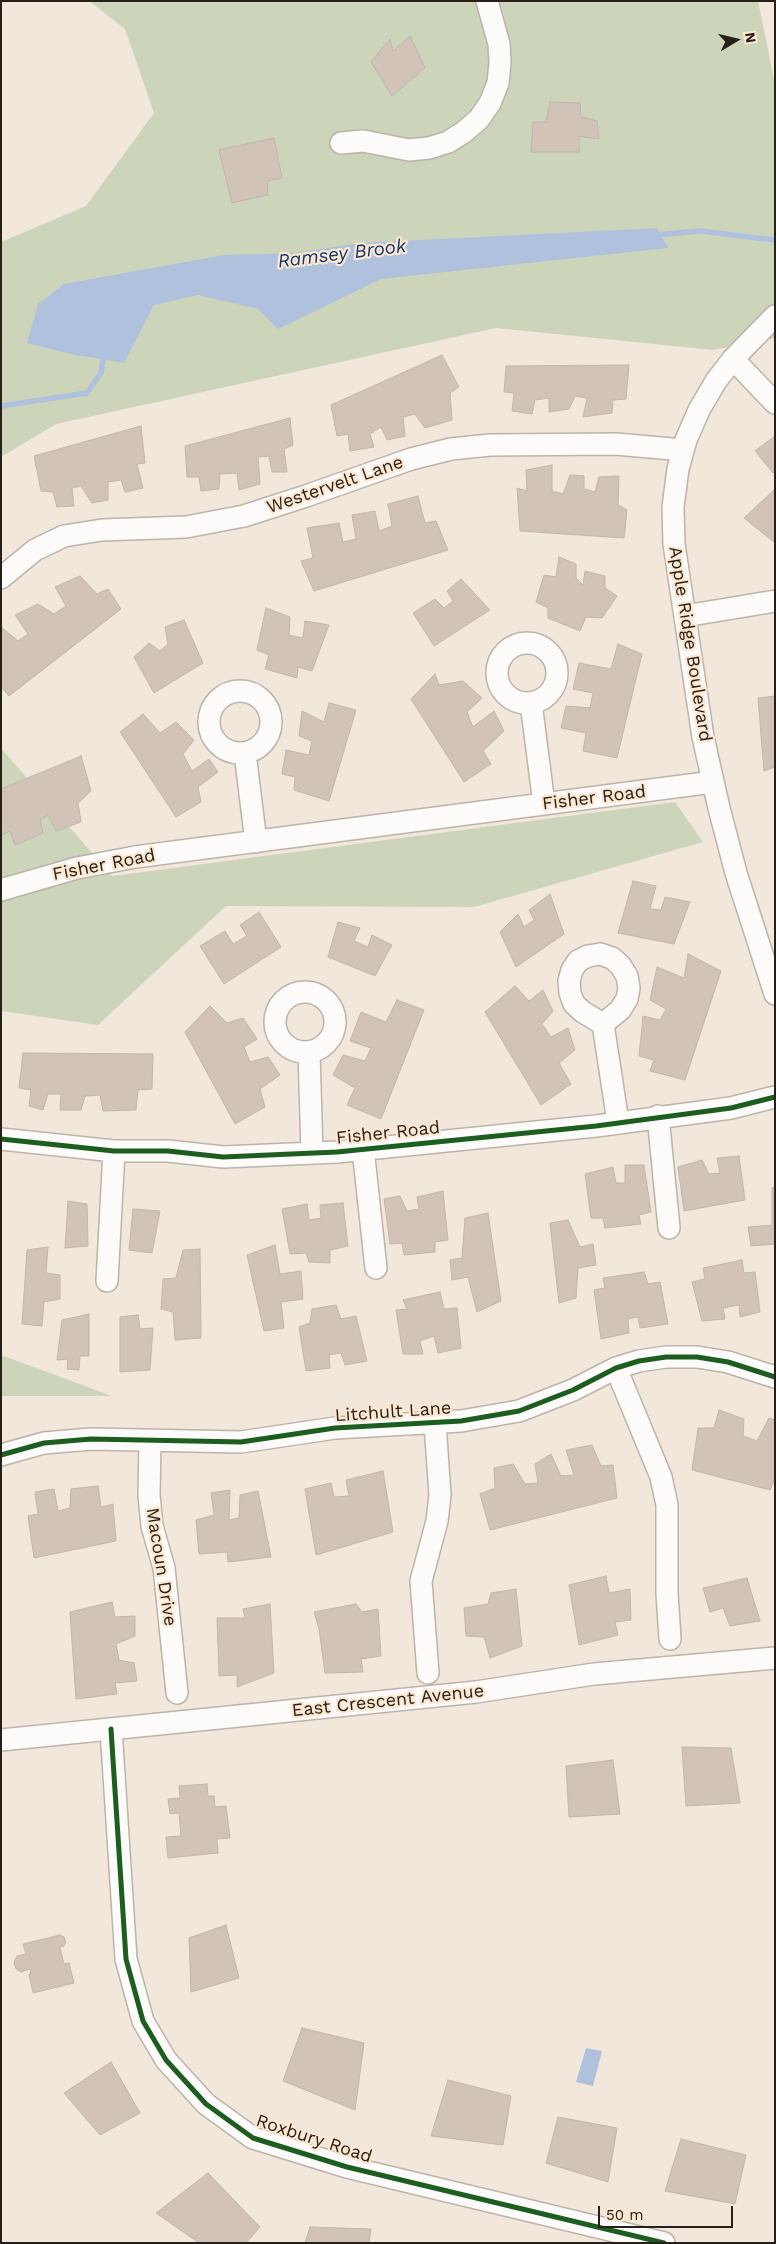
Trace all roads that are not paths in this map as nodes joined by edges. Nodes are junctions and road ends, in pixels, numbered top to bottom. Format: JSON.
{"nodes":[{"id":1,"x":487,"y":1,"type":"edge"},
{"id":2,"x":341,"y":143,"type":"dead end"},
{"id":3,"x":775,"y":316,"type":"edge"},
{"id":4,"x":733,"y":359,"type":"junction"},
{"id":5,"x":775,"y":403,"type":"edge"},
{"id":6,"x":683,"y":450,"type":"junction"},
{"id":7,"x":1,"y":578,"type":"edge"},
{"id":8,"x":775,"y":601,"type":"edge"},
{"id":9,"x":685,"y":616,"type":"junction"},
{"id":10,"x":531,"y":703,"type":"dead end"},
{"id":11,"x":246,"y":753,"type":"dead end"},
{"id":12,"x":713,"y":782,"type":"junction"},
{"id":13,"x":544,"y":804,"type":"junction"},
{"id":14,"x":256,"y":842,"type":"junction"},
{"id":15,"x":1,"y":890,"type":"edge"},
{"id":16,"x":774,"y":986,"type":"edge"},
{"id":17,"x":603,"y":1024,"type":"dead end"},
{"id":18,"x":309,"y":1052,"type":"dead end"},
{"id":19,"x":775,"y":1097,"type":"edge"},
{"id":20,"x":658,"y":1116,"type":"junction"},
{"id":21,"x":618,"y":1122,"type":"junction"},
{"id":22,"x":1,"y":1139,"type":"edge"},
{"id":23,"x":363,"y":1149,"type":"junction"},
{"id":24,"x":114,"y":1151,"type":"junction"},
{"id":25,"x":312,"y":1153,"type":"junction"},
{"id":26,"x":669,"y":1228,"type":"dead end"},
{"id":27,"x":376,"y":1268,"type":"dead end"},
{"id":28,"x":107,"y":1281,"type":"dead end"},
{"id":29,"x":616,"y":1368,"type":"junction"},
{"id":30,"x":775,"y":1377,"type":"edge"},
{"id":31,"x":435,"y":1424,"type":"junction"},
{"id":32,"x":150,"y":1441,"type":"junction"},
{"id":33,"x":1,"y":1455,"type":"edge"},
{"id":34,"x":670,"y":1639,"type":"dead end"},
{"id":35,"x":775,"y":1658,"type":"edge"},
{"id":36,"x":428,"y":1673,"type":"dead end"},
{"id":37,"x":177,"y":1693,"type":"dead end"},
{"id":38,"x":111,"y":1729,"type":"junction"},
{"id":39,"x":1,"y":1740,"type":"edge"},
{"id":40,"x":664,"y":2243,"type":"edge"}],
"edges":[{"from":1,"to":2,"type":"street"},
{"from":3,"to":4,"type":"street","name":"Apple Ridge Boulevard"},
{"from":4,"to":5,"type":"street"},
{"from":4,"to":6,"type":"street","name":"Apple Ridge Boulevard"},
{"from":6,"to":7,"type":"street","name":"Westervelt Lane"},
{"from":6,"to":9,"type":"street","name":"Apple Ridge Boulevard"},
{"from":8,"to":9,"type":"street"},
{"from":9,"to":12,"type":"street","name":"Apple Ridge Boulevard"},
{"from":10,"to":13,"type":"street"},
{"from":11,"to":14,"type":"street"},
{"from":12,"to":13,"type":"street","name":"Fisher Road"},
{"from":12,"to":16,"type":"street","name":"Apple Ridge Boulevard"},
{"from":13,"to":14,"type":"street","name":"Fisher Road"},
{"from":14,"to":15,"type":"street","name":"Fisher Road"},
{"from":17,"to":21,"type":"street"},
{"from":18,"to":25,"type":"street"},
{"from":19,"to":20,"type":"street","name":"Fisher Road"},
{"from":20,"to":21,"type":"street","name":"Fisher Road"},
{"from":20,"to":26,"type":"street"},
{"from":21,"to":23,"type":"street","name":"Fisher Road"},
{"from":22,"to":24,"type":"street","name":"Fisher Road"},
{"from":23,"to":25,"type":"street","name":"Fisher Road"},
{"from":23,"to":27,"type":"street"},
{"from":24,"to":25,"type":"street","name":"Fisher Road"},
{"from":24,"to":28,"type":"street"},
{"from":29,"to":30,"type":"street","name":"Litchult Lane"},
{"from":29,"to":31,"type":"street","name":"Litchult Lane"},
{"from":29,"to":34,"type":"street"},
{"from":31,"to":32,"type":"street","name":"Litchult Lane"},
{"from":31,"to":36,"type":"street"},
{"from":32,"to":33,"type":"street","name":"Litchult Lane"},
{"from":32,"to":37,"type":"street","name":"Macoun Drive"},
{"from":35,"to":38,"type":"street","name":"East Crescent Avenue"},
{"from":38,"to":39,"type":"street","name":"East Crescent Avenue"},
{"from":38,"to":40,"type":"street","name":"Roxbury Road"}]}
